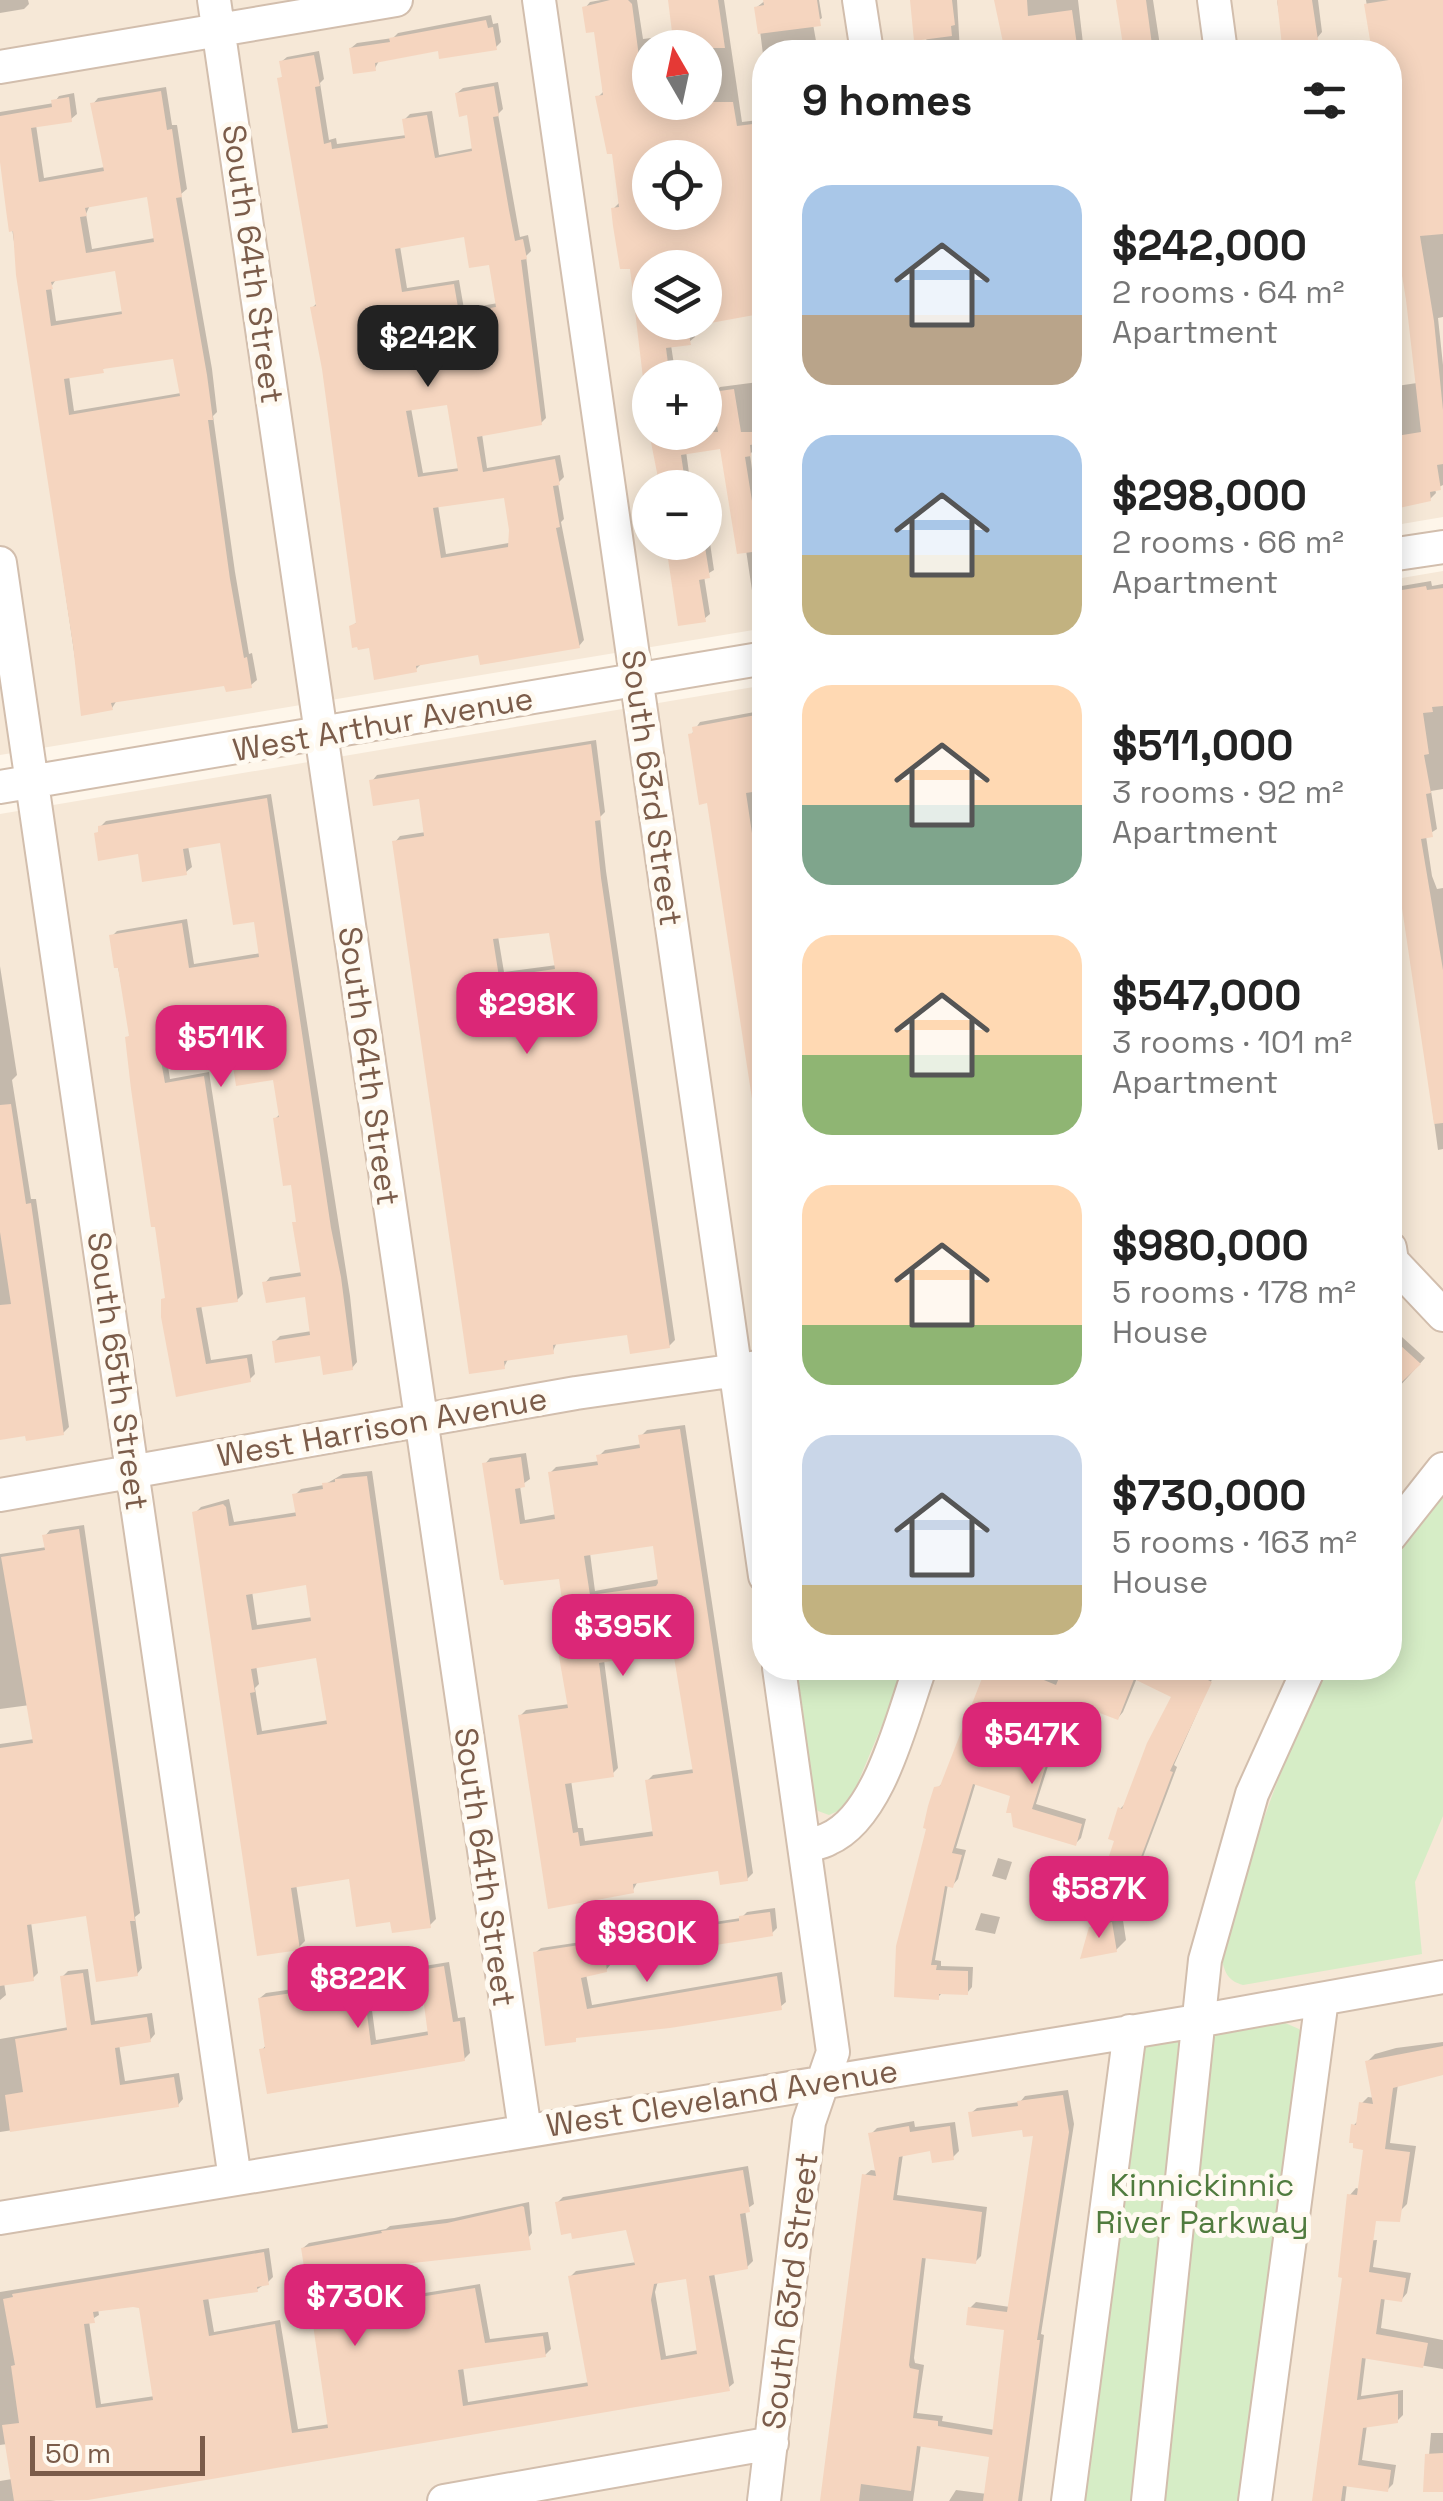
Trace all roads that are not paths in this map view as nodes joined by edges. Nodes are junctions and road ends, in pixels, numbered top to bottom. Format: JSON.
{"nodes":[{"id":1,"x":396,"y":0,"type":"edge"},
{"id":2,"x":539,"y":0,"type":"edge"},
{"id":3,"x":859,"y":0,"type":"edge"},
{"id":4,"x":1214,"y":0,"type":"edge"},
{"id":5,"x":216,"y":16,"type":"edge"},
{"id":6,"x":865,"y":40,"type":"edge"},
{"id":7,"x":1220,"y":40,"type":"edge"},
{"id":8,"x":0,"y":66,"type":"edge"},
{"id":9,"x":1443,"y":547,"type":"edge"},
{"id":10,"x":1402,"y":552,"type":"edge"},
{"id":11,"x":0,"y":563,"type":"edge"},
{"id":12,"x":752,"y":660,"type":"edge"},
{"id":13,"x":636,"y":680,"type":"junction"},
{"id":14,"x":322,"y":734,"type":"junction"},
{"id":15,"x":16,"y":784,"type":"edge"},
{"id":16,"x":1402,"y":1268,"type":"edge"},
{"id":17,"x":1443,"y":1315,"type":"edge"},
{"id":18,"x":750,"y":1368,"type":"edge"},
{"id":19,"x":752,"y":1396,"type":"edge"},
{"id":20,"x":420,"y":1421,"type":"junction"},
{"id":21,"x":1443,"y":1468,"type":"edge"},
{"id":22,"x":132,"y":1470,"type":"junction"},
{"id":23,"x":0,"y":1495,"type":"edge"},
{"id":24,"x":1402,"y":1521,"type":"edge"},
{"id":25,"x":780,"y":1680,"type":"edge"},
{"id":26,"x":916,"y":1680,"type":"edge"},
{"id":27,"x":1303,"y":1680,"type":"edge"},
{"id":28,"x":805,"y":1846,"type":"junction"},
{"id":29,"x":1443,"y":1978,"type":"edge"},
{"id":30,"x":1322,"y":1998,"type":"junction"},
{"id":31,"x":1197,"y":2022,"type":"junction"},
{"id":32,"x":1130,"y":2032,"type":"junction"},
{"id":33,"x":821,"y":2082,"type":"junction"},
{"id":34,"x":525,"y":2131,"type":"junction"},
{"id":35,"x":235,"y":2178,"type":"junction"},
{"id":36,"x":0,"y":2218,"type":"edge"},
{"id":37,"x":772,"y":2442,"type":"junction"},
{"id":38,"x":444,"y":2501,"type":"edge"},
{"id":39,"x":764,"y":2501,"type":"edge"},
{"id":40,"x":1068,"y":2501,"type":"edge"},
{"id":41,"x":1148,"y":2501,"type":"edge"},
{"id":42,"x":1255,"y":2501,"type":"edge"}],
"edges":[{"from":1,"to":5,"type":"street"},
{"from":2,"to":13,"type":"street","name":"South 63rd Street"},
{"from":3,"to":6,"type":"street"},
{"from":4,"to":7,"type":"street"},
{"from":5,"to":8,"type":"street"},
{"from":5,"to":14,"type":"street","name":"South 64th Street"},
{"from":9,"to":10,"type":"street"},
{"from":11,"to":15,"type":"street","name":"South 65th Street"},
{"from":12,"to":13,"type":"street","name":"West Arthur Avenue"},
{"from":13,"to":14,"type":"street","name":"West Arthur Avenue"},
{"from":13,"to":18,"type":"street","name":"South 63rd Street"},
{"from":14,"to":15,"type":"street","name":"West Arthur Avenue"},
{"from":14,"to":20,"type":"street","name":"South 64th Street"},
{"from":15,"to":22,"type":"street","name":"South 65th Street"},
{"from":16,"to":17,"type":"street"},
{"from":18,"to":19,"type":"street","name":"South 63rd Street"},
{"from":18,"to":20,"type":"street","name":"West Harrison Avenue"},
{"from":20,"to":22,"type":"street","name":"West Harrison Avenue"},
{"from":20,"to":34,"type":"street","name":"South 64th Street"},
{"from":21,"to":24,"type":"street"},
{"from":22,"to":23,"type":"street","name":"West Harrison Avenue"},
{"from":22,"to":35,"type":"street","name":"South 65th Street"},
{"from":25,"to":28,"type":"street","name":"South 63rd Street"},
{"from":26,"to":28,"type":"street"},
{"from":27,"to":31,"type":"street"},
{"from":28,"to":33,"type":"street","name":"South 63rd Street"},
{"from":29,"to":30,"type":"street","name":"West Cleveland Avenue"},
{"from":30,"to":31,"type":"street","name":"West Cleveland Avenue"},
{"from":30,"to":42,"type":"street"},
{"from":31,"to":32,"type":"street","name":"West Cleveland Avenue"},
{"from":31,"to":41,"type":"street"},
{"from":32,"to":33,"type":"street","name":"West Cleveland Avenue"},
{"from":32,"to":40,"type":"street"},
{"from":33,"to":34,"type":"street","name":"West Cleveland Avenue"},
{"from":33,"to":37,"type":"street","name":"South 63rd Street"},
{"from":34,"to":35,"type":"street","name":"West Cleveland Avenue"},
{"from":35,"to":36,"type":"street","name":"West Cleveland Avenue"},
{"from":37,"to":38,"type":"street"},
{"from":37,"to":39,"type":"street","name":"South 63rd Street"}]}
